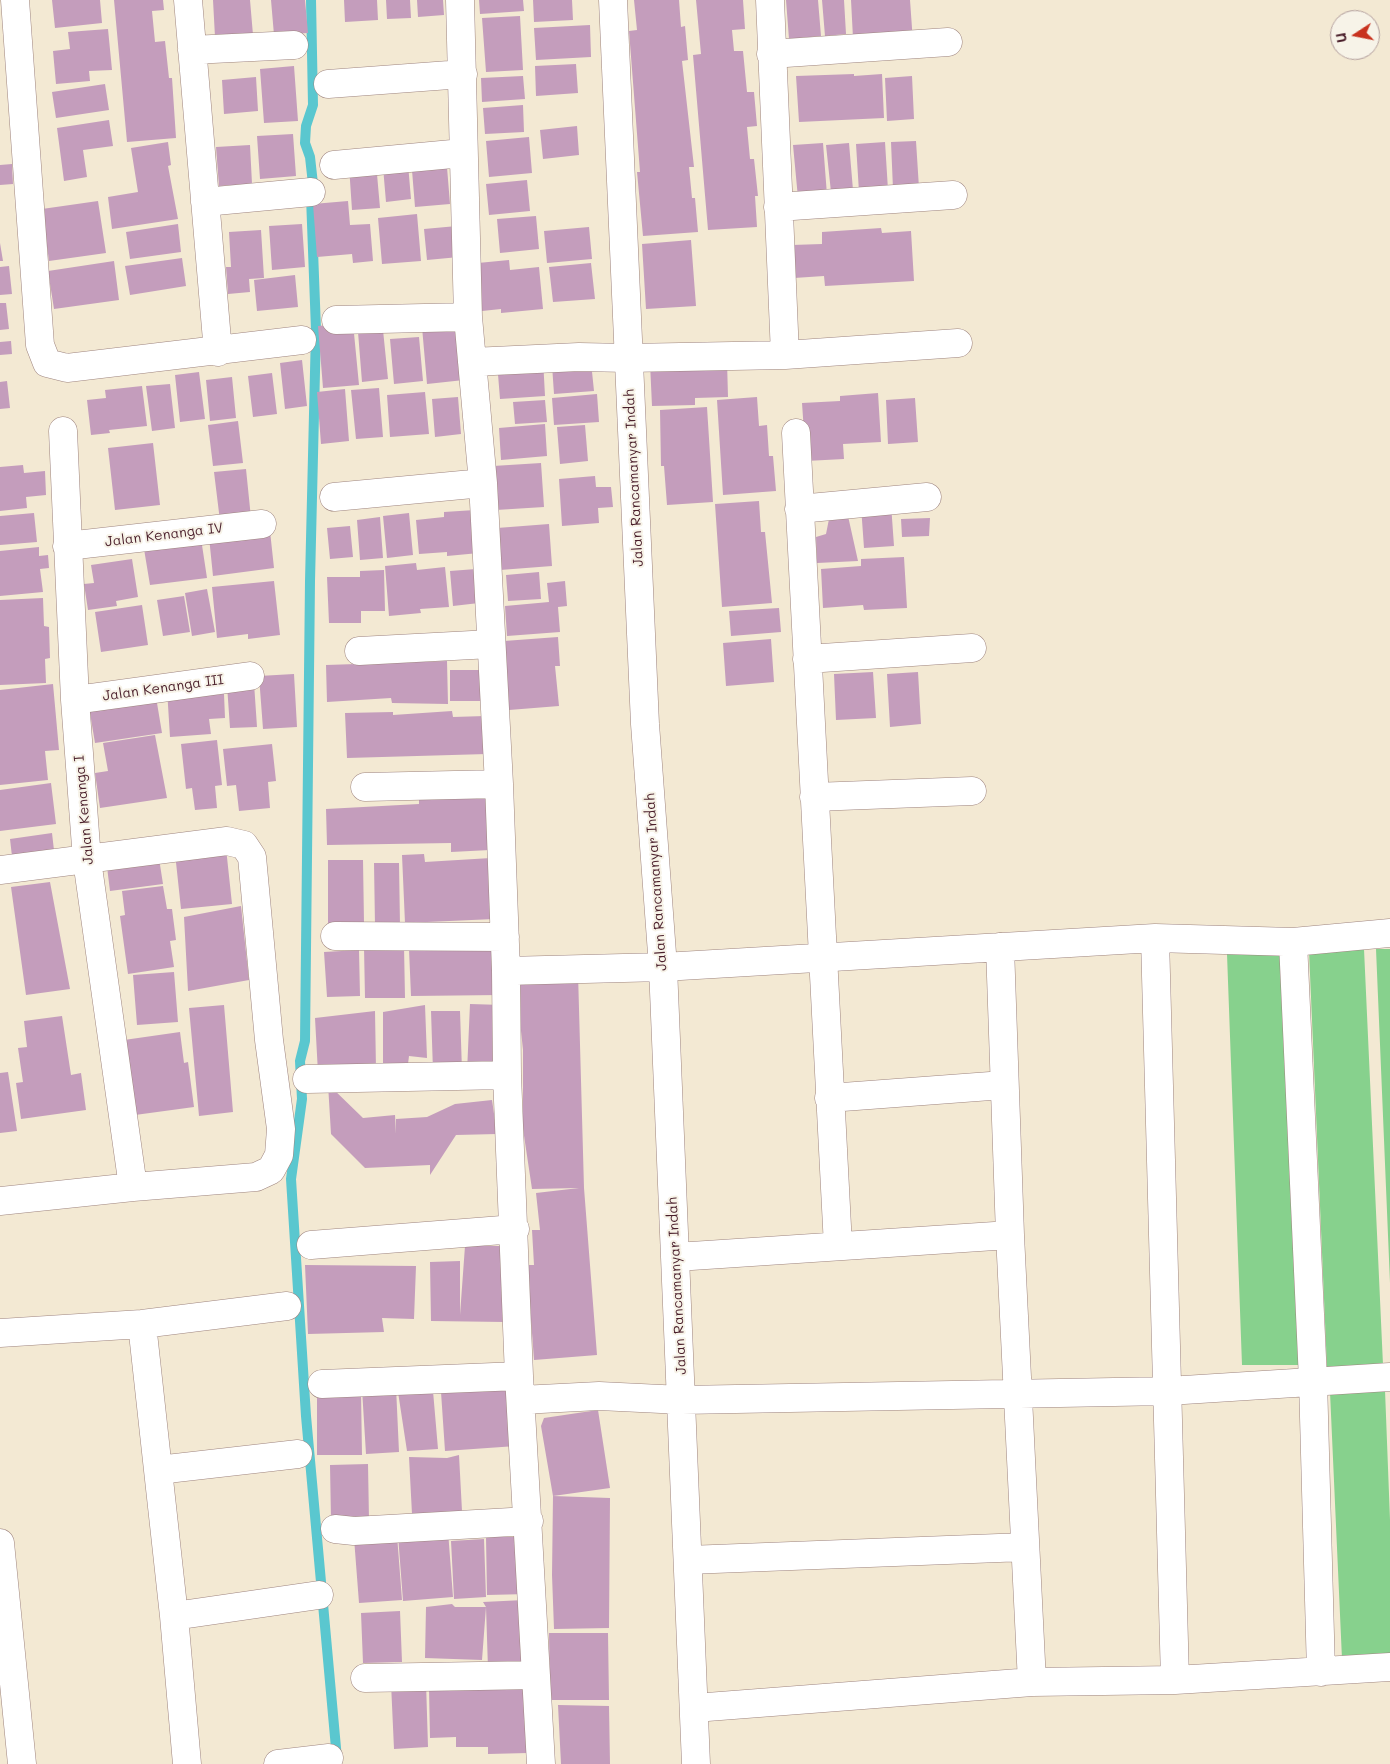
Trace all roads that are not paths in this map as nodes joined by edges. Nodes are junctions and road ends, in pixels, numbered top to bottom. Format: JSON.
{"nodes":[{"id":1,"x":15,"y":0,"type":"edge"},
{"id":2,"x":188,"y":0,"type":"edge"},
{"id":3,"x":460,"y":0,"type":"edge"},
{"id":4,"x":613,"y":0,"type":"edge"},
{"id":5,"x":770,"y":0,"type":"edge"},
{"id":6,"x":948,"y":42,"type":"dead end"},
{"id":7,"x":294,"y":45,"type":"dead end"},
{"id":8,"x":192,"y":50,"type":"junction"},
{"id":9,"x":771,"y":54,"type":"junction"},
{"id":10,"x":463,"y":74,"type":"junction"},
{"id":11,"x":328,"y":84,"type":"dead end"},
{"id":12,"x":462,"y":153,"type":"junction"},
{"id":13,"x":334,"y":165,"type":"dead end"},
{"id":14,"x":311,"y":192,"type":"dead end"},
{"id":15,"x":953,"y":195,"type":"dead end"},
{"id":16,"x":205,"y":202,"type":"junction"},
{"id":17,"x":778,"y":207,"type":"junction"},
{"id":18,"x":468,"y":317,"type":"junction"},
{"id":19,"x":336,"y":320,"type":"dead end"},
{"id":20,"x":302,"y":340,"type":"dead end"},
{"id":21,"x":958,"y":344,"type":"dead end"},
{"id":22,"x":218,"y":352,"type":"junction"},
{"id":23,"x":785,"y":354,"type":"junction"},
{"id":24,"x":628,"y":358,"type":"junction"},
{"id":25,"x":472,"y":362,"type":"junction"},
{"id":26,"x":63,"y":431,"type":"dead end"},
{"id":27,"x":796,"y":433,"type":"dead end"},
{"id":28,"x":483,"y":483,"type":"junction"},
{"id":29,"x":334,"y":497,"type":"dead end"},
{"id":30,"x":927,"y":497,"type":"dead end"},
{"id":31,"x":799,"y":509,"type":"junction"},
{"id":32,"x":262,"y":524,"type":"dead end"},
{"id":33,"x":67,"y":546,"type":"junction"},
{"id":34,"x":491,"y":644,"type":"junction"},
{"id":35,"x":972,"y":648,"type":"dead end"},
{"id":36,"x":359,"y":651,"type":"dead end"},
{"id":37,"x":807,"y":659,"type":"junction"},
{"id":38,"x":250,"y":676,"type":"dead end"},
{"id":39,"x":75,"y":700,"type":"junction"},
{"id":40,"x":499,"y":784,"type":"junction"},
{"id":41,"x":365,"y":787,"type":"dead end"},
{"id":42,"x":972,"y":791,"type":"dead end"},
{"id":43,"x":814,"y":797,"type":"junction"},
{"id":44,"x":87,"y":860,"type":"junction"},
{"id":45,"x":0,"y":870,"type":"edge"},
{"id":46,"x":1390,"y":933,"type":"edge"},
{"id":47,"x":335,"y":936,"type":"dead end"},
{"id":48,"x":505,"y":937,"type":"junction"},
{"id":49,"x":1155,"y":938,"type":"junction"},
{"id":50,"x":1293,"y":942,"type":"junction"},
{"id":51,"x":1000,"y":947,"type":"junction"},
{"id":52,"x":821,"y":958,"type":"junction"},
{"id":53,"x":662,"y":968,"type":"junction"},
{"id":54,"x":506,"y":971,"type":"junction"},
{"id":55,"x":507,"y":1075,"type":"junction"},
{"id":56,"x":307,"y":1079,"type":"dead end"},
{"id":57,"x":1004,"y":1085,"type":"junction"},
{"id":58,"x":829,"y":1098,"type":"junction"},
{"id":59,"x":133,"y":1186,"type":"junction"},
{"id":60,"x":0,"y":1201,"type":"edge"},
{"id":61,"x":514,"y":1230,"type":"junction"},
{"id":62,"x":1010,"y":1235,"type":"junction"},
{"id":63,"x":311,"y":1245,"type":"dead end"},
{"id":64,"x":838,"y":1246,"type":"junction"},
{"id":65,"x":676,"y":1257,"type":"junction"},
{"id":66,"x":287,"y":1306,"type":"dead end"},
{"id":67,"x":142,"y":1324,"type":"junction"},
{"id":68,"x":0,"y":1333,"type":"edge"},
{"id":69,"x":1390,"y":1377,"type":"edge"},
{"id":70,"x":1313,"y":1380,"type":"junction"},
{"id":71,"x":322,"y":1384,"type":"dead end"},
{"id":72,"x":520,"y":1388,"type":"junction"},
{"id":73,"x":1168,"y":1391,"type":"junction"},
{"id":74,"x":1018,"y":1394,"type":"junction"},
{"id":75,"x":682,"y":1400,"type":"junction"},
{"id":76,"x":298,"y":1454,"type":"dead end"},
{"id":77,"x":158,"y":1470,"type":"junction"},
{"id":78,"x":529,"y":1522,"type":"junction"},
{"id":79,"x":335,"y":1529,"type":"dead end"},
{"id":80,"x":0,"y":1543,"type":"edge"},
{"id":81,"x":1025,"y":1547,"type":"junction"},
{"id":82,"x":688,"y":1560,"type":"junction"},
{"id":83,"x":319,"y":1595,"type":"dead end"},
{"id":84,"x":174,"y":1616,"type":"junction"},
{"id":85,"x":1390,"y":1666,"type":"edge"},
{"id":86,"x":1321,"y":1672,"type":"junction"},
{"id":87,"x":536,"y":1675,"type":"junction"},
{"id":88,"x":364,"y":1678,"type":"dead end"},
{"id":89,"x":1175,"y":1680,"type":"junction"},
{"id":90,"x":1032,"y":1682,"type":"junction"},
{"id":91,"x":694,"y":1708,"type":"junction"},
{"id":92,"x":329,"y":1758,"type":"dead end"},
{"id":93,"x":22,"y":1764,"type":"edge"},
{"id":94,"x":187,"y":1764,"type":"edge"},
{"id":95,"x":278,"y":1764,"type":"edge"},
{"id":96,"x":541,"y":1764,"type":"edge"},
{"id":97,"x":696,"y":1764,"type":"edge"}],
"edges":[{"from":1,"to":22,"type":"street"},
{"from":2,"to":8,"type":"street"},
{"from":3,"to":10,"type":"street"},
{"from":4,"to":24,"type":"street","name":"Jalan Rancamanyar Indah"},
{"from":5,"to":9,"type":"street"},
{"from":6,"to":9,"type":"street"},
{"from":7,"to":8,"type":"street"},
{"from":8,"to":16,"type":"street"},
{"from":9,"to":17,"type":"street"},
{"from":10,"to":11,"type":"street"},
{"from":10,"to":12,"type":"street"},
{"from":12,"to":13,"type":"street"},
{"from":12,"to":18,"type":"street"},
{"from":14,"to":16,"type":"street"},
{"from":15,"to":17,"type":"street"},
{"from":16,"to":22,"type":"street"},
{"from":17,"to":23,"type":"street"},
{"from":18,"to":19,"type":"street"},
{"from":18,"to":25,"type":"street"},
{"from":20,"to":22,"type":"street"},
{"from":21,"to":23,"type":"street"},
{"from":23,"to":24,"type":"street"},
{"from":24,"to":25,"type":"street"},
{"from":24,"to":53,"type":"street","name":"Jalan Rancamanyar Indah"},
{"from":25,"to":28,"type":"street"},
{"from":26,"to":33,"type":"street","name":"Jalan Kenanga I"},
{"from":27,"to":31,"type":"street"},
{"from":28,"to":29,"type":"street"},
{"from":28,"to":34,"type":"street"},
{"from":30,"to":31,"type":"street"},
{"from":31,"to":37,"type":"street"},
{"from":32,"to":33,"type":"street","name":"Jalan Kenanga IV"},
{"from":33,"to":39,"type":"street","name":"Jalan Kenanga I"},
{"from":34,"to":36,"type":"street"},
{"from":34,"to":40,"type":"street"},
{"from":35,"to":37,"type":"street"},
{"from":37,"to":43,"type":"street"},
{"from":38,"to":39,"type":"street","name":"Jalan Kenanga III"},
{"from":39,"to":44,"type":"street","name":"Jalan Kenanga I"},
{"from":40,"to":41,"type":"street"},
{"from":40,"to":48,"type":"street"},
{"from":42,"to":43,"type":"street"},
{"from":43,"to":52,"type":"street"},
{"from":44,"to":45,"type":"street"},
{"from":44,"to":59,"type":"street","name":"Jalan Kenanga I"},
{"from":44,"to":59,"type":"street"},
{"from":46,"to":50,"type":"street"},
{"from":47,"to":48,"type":"street"},
{"from":48,"to":54,"type":"street"},
{"from":49,"to":50,"type":"street"},
{"from":49,"to":51,"type":"street"},
{"from":49,"to":73,"type":"street"},
{"from":50,"to":70,"type":"street"},
{"from":51,"to":52,"type":"street"},
{"from":51,"to":57,"type":"street"},
{"from":52,"to":53,"type":"street"},
{"from":52,"to":58,"type":"street"},
{"from":53,"to":54,"type":"street"},
{"from":53,"to":65,"type":"street","name":"Jalan Rancamanyar Indah"},
{"from":54,"to":55,"type":"street"},
{"from":55,"to":56,"type":"street"},
{"from":55,"to":61,"type":"street"},
{"from":57,"to":58,"type":"street"},
{"from":57,"to":62,"type":"street"},
{"from":58,"to":64,"type":"street"},
{"from":59,"to":60,"type":"street"},
{"from":61,"to":63,"type":"street"},
{"from":61,"to":72,"type":"street"},
{"from":62,"to":64,"type":"street"},
{"from":62,"to":74,"type":"street"},
{"from":64,"to":65,"type":"street"},
{"from":65,"to":75,"type":"street","name":"Jalan Rancamanyar Indah"},
{"from":66,"to":67,"type":"street"},
{"from":67,"to":68,"type":"street"},
{"from":67,"to":77,"type":"street"},
{"from":69,"to":70,"type":"street"},
{"from":70,"to":73,"type":"street"},
{"from":70,"to":86,"type":"street"},
{"from":71,"to":72,"type":"street"},
{"from":72,"to":75,"type":"street"},
{"from":72,"to":78,"type":"street"},
{"from":73,"to":74,"type":"street"},
{"from":73,"to":89,"type":"street"},
{"from":74,"to":75,"type":"street"},
{"from":74,"to":81,"type":"street"},
{"from":75,"to":82,"type":"street","name":"Jalan Rancamanyar Indah"},
{"from":76,"to":77,"type":"street"},
{"from":77,"to":84,"type":"street"},
{"from":78,"to":79,"type":"street"},
{"from":78,"to":87,"type":"street"},
{"from":80,"to":93,"type":"street"},
{"from":81,"to":82,"type":"street"},
{"from":81,"to":90,"type":"street"},
{"from":82,"to":91,"type":"street","name":"Jalan Rancamanyar Indah"},
{"from":83,"to":84,"type":"street"},
{"from":84,"to":94,"type":"street"},
{"from":85,"to":86,"type":"street"},
{"from":86,"to":89,"type":"street"},
{"from":87,"to":88,"type":"street"},
{"from":87,"to":96,"type":"street"},
{"from":89,"to":90,"type":"street"},
{"from":90,"to":91,"type":"street"},
{"from":91,"to":97,"type":"street","name":"Jalan Rancamanyar Indah"},
{"from":92,"to":95,"type":"street"}]}
